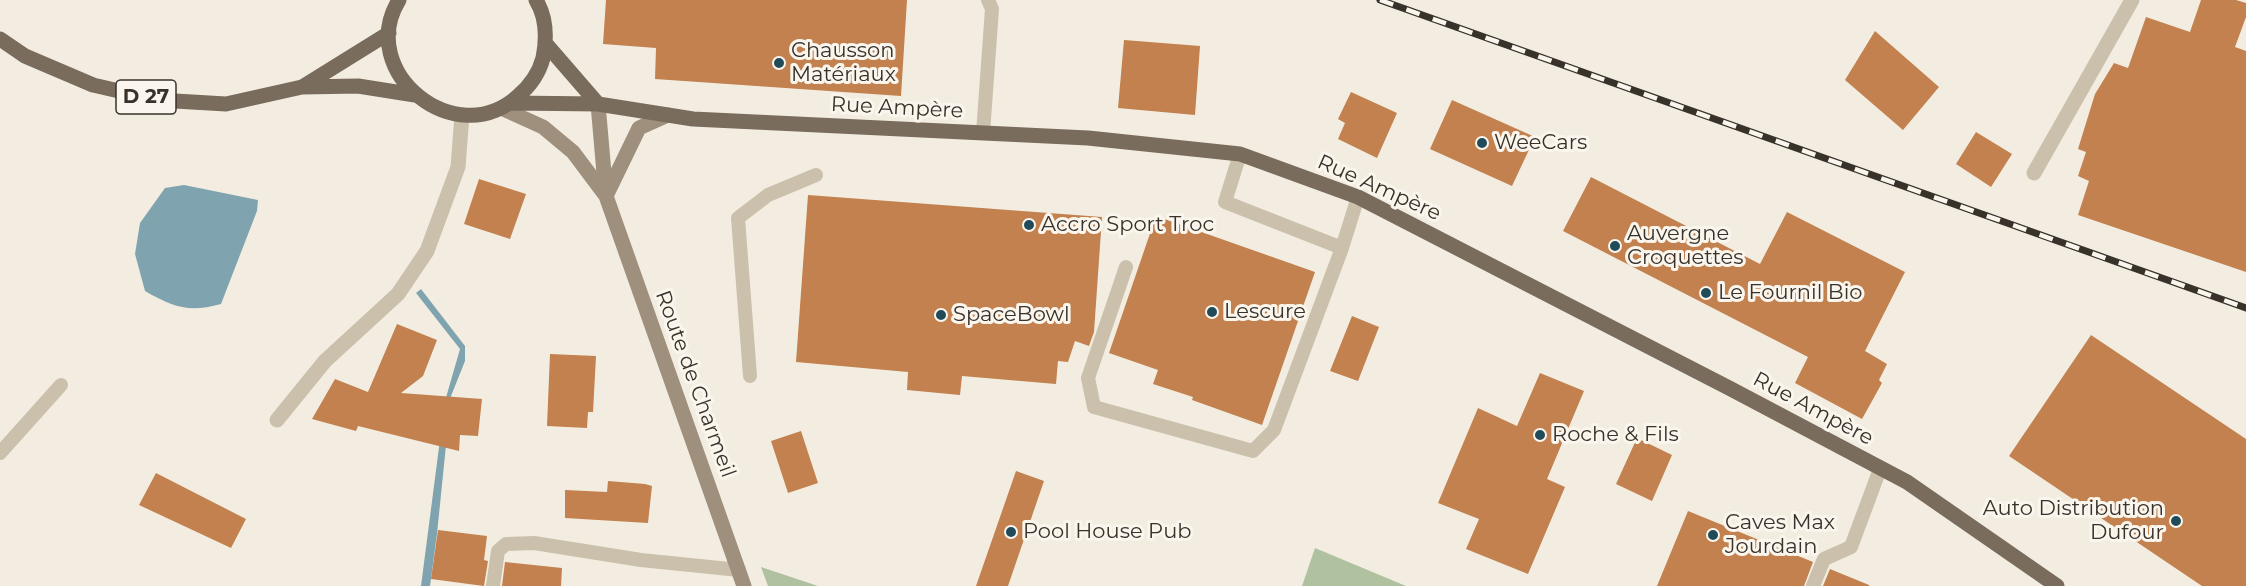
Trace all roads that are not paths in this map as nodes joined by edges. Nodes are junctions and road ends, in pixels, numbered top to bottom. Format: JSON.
{"nodes":[{"id":1,"x":399,"y":0,"type":"edge"},
{"id":2,"x":536,"y":0,"type":"edge"},
{"id":3,"x":988,"y":0,"type":"edge"},
{"id":4,"x":2132,"y":0,"type":"edge"},
{"id":5,"x":389,"y":33,"type":"junction"},
{"id":6,"x":0,"y":39,"type":"edge"},
{"id":7,"x":546,"y":44,"type":"junction"},
{"id":8,"x":302,"y":87,"type":"junction"},
{"id":9,"x":415,"y":95,"type":"junction"},
{"id":10,"x":598,"y":104,"type":"junction"},
{"id":11,"x":506,"y":106,"type":"junction"},
{"id":12,"x":462,"y":115,"type":"junction"},
{"id":13,"x":668,"y":115,"type":"junction"},
{"id":14,"x":983,"y":133,"type":"junction"},
{"id":15,"x":1240,"y":154,"type":"junction"},
{"id":16,"x":2034,"y":173,"type":"dead end"},
{"id":17,"x":816,"y":175,"type":"dead end"},
{"id":18,"x":606,"y":196,"type":"junction"},
{"id":19,"x":1358,"y":197,"type":"junction"},
{"id":20,"x":1342,"y":248,"type":"junction"},
{"id":21,"x":1126,"y":267,"type":"dead end"},
{"id":22,"x":750,"y":376,"type":"dead end"},
{"id":23,"x":61,"y":385,"type":"dead end"},
{"id":24,"x":278,"y":420,"type":"dead end"},
{"id":25,"x":0,"y":453,"type":"edge"},
{"id":26,"x":1880,"y":469,"type":"junction"},
{"id":27,"x":739,"y":570,"type":"junction"},
{"id":28,"x":493,"y":586,"type":"edge"},
{"id":29,"x":744,"y":586,"type":"edge"},
{"id":30,"x":1813,"y":586,"type":"edge"},
{"id":31,"x":2057,"y":586,"type":"edge"}],
"edges":[{"from":1,"to":5,"type":"main road"},
{"from":2,"to":7,"type":"main road"},
{"from":3,"to":14,"type":"lane"},
{"from":4,"to":16,"type":"street"},
{"from":5,"to":8,"type":"main road","number":"D 27"},
{"from":5,"to":9,"type":"main road"},
{"from":6,"to":8,"type":"main road","number":"D 27"},
{"from":7,"to":10,"type":"main road"},
{"from":7,"to":11,"type":"main road"},
{"from":8,"to":9,"type":"main road","number":"D 27"},
{"from":9,"to":12,"type":"main road"},
{"from":10,"to":11,"type":"main road","name":"Rue Ampère"},
{"from":10,"to":13,"type":"main road","name":"Rue Ampère"},
{"from":10,"to":18,"type":"main road","name":"Route de Charmeil"},
{"from":11,"to":12,"type":"main road","name":"Rue Ampère"},
{"from":11,"to":18,"type":"main road","name":"Route de Charmeil"},
{"from":12,"to":24,"type":"street"},
{"from":13,"to":14,"type":"main road","name":"Rue Ampère"},
{"from":13,"to":18,"type":"main road"},
{"from":14,"to":15,"type":"main road","name":"Rue Ampère"},
{"from":15,"to":19,"type":"main road","name":"Rue Ampère"},
{"from":15,"to":20,"type":"lane"},
{"from":17,"to":22,"type":"lane"},
{"from":18,"to":27,"type":"main road","name":"Route de Charmeil"},
{"from":19,"to":20,"type":"lane"},
{"from":19,"to":26,"type":"main road","name":"Rue Ampère"},
{"from":20,"to":21,"type":"lane"},
{"from":23,"to":25,"type":"lane"},
{"from":26,"to":30,"type":"lane"},
{"from":26,"to":31,"type":"main road","name":"Rue Ampère"},
{"from":27,"to":28,"type":"lane"},
{"from":27,"to":29,"type":"main road","name":"Route de Charmeil"}]}
